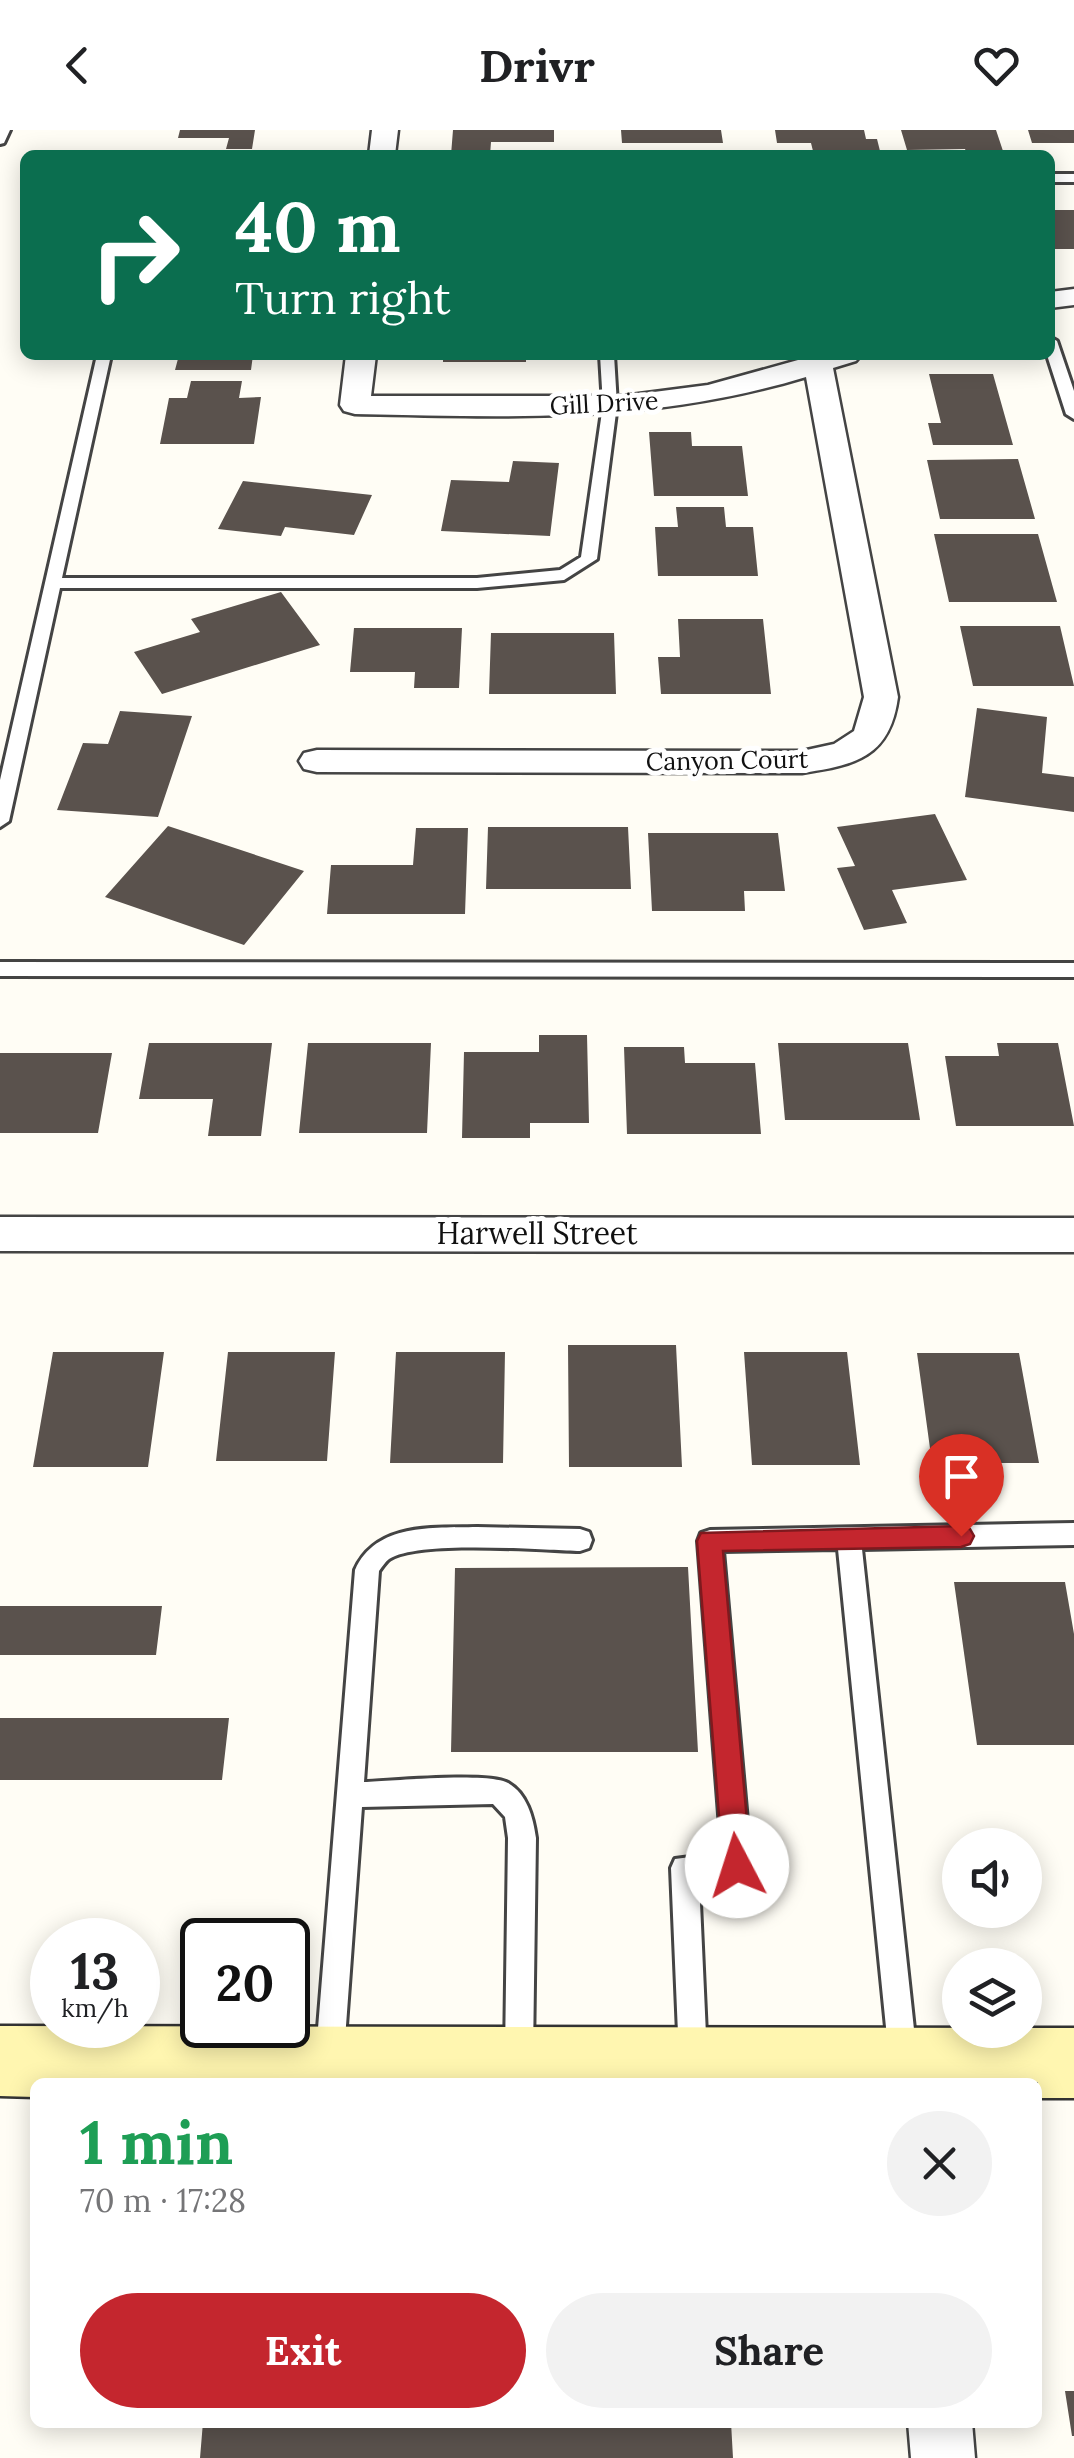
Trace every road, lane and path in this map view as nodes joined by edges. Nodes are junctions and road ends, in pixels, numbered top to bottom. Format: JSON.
{"nodes":[{"id":1,"x":4,"y":130,"type":"edge"},
{"id":2,"x":0,"y":140,"type":"edge"},
{"id":3,"x":1055,"y":356,"type":"edge"},
{"id":4,"x":103,"y":360,"type":"edge"},
{"id":5,"x":360,"y":360,"type":"edge"},
{"id":6,"x":607,"y":360,"type":"edge"},
{"id":7,"x":830,"y":360,"type":"edge"},
{"id":8,"x":833,"y":360,"type":"edge"},
{"id":9,"x":610,"y":405,"type":"junction"},
{"id":10,"x":1074,"y":414,"type":"edge"},
{"id":11,"x":53,"y":584,"type":"junction"},
{"id":12,"x":317,"y":761,"type":"dead end"},
{"id":13,"x":0,"y":821,"type":"edge"},
{"id":14,"x":0,"y":969,"type":"edge"},
{"id":15,"x":1074,"y":970,"type":"edge"},
{"id":16,"x":0,"y":1234,"type":"edge"},
{"id":17,"x":1074,"y":1234,"type":"edge"},
{"id":18,"x":1074,"y":1534,"type":"edge"},
{"id":19,"x":848,"y":1538,"type":"junction"},
{"id":20,"x":580,"y":1540,"type":"dead end"},
{"id":21,"x":349,"y":1795,"type":"junction"},
{"id":22,"x":0,"y":2061,"type":"edge"},
{"id":23,"x":330,"y":2062,"type":"junction"},
{"id":24,"x":519,"y":2062,"type":"junction"},
{"id":25,"x":693,"y":2063,"type":"junction"},
{"id":26,"x":1074,"y":2063,"type":"edge"},
{"id":27,"x":905,"y":2073,"type":"edge"},
{"id":28,"x":941,"y":2428,"type":"edge"},
{"id":29,"x":944,"y":2458,"type":"edge"}],
"edges":[{"from":1,"to":2,"type":"lane"},
{"from":3,"to":10,"type":"lane"},
{"from":4,"to":11,"type":"lane"},
{"from":5,"to":9,"type":"street","name":"Gill Drive"},
{"from":6,"to":9,"type":"lane"},
{"from":7,"to":9,"type":"street","name":"Gill Drive"},
{"from":8,"to":12,"type":"street","name":"Canyon Court"},
{"from":9,"to":11,"type":"lane"},
{"from":11,"to":13,"type":"lane"},
{"from":14,"to":15,"type":"lane"},
{"from":16,"to":17,"type":"street","name":"Harwell Street"},
{"from":18,"to":19,"type":"lane"},
{"from":19,"to":25,"type":"lane"},
{"from":19,"to":27,"type":"lane"},
{"from":20,"to":21,"type":"lane"},
{"from":21,"to":23,"type":"lane"},
{"from":21,"to":24,"type":"lane"},
{"from":22,"to":23,"type":"main road"},
{"from":23,"to":24,"type":"main road"},
{"from":24,"to":25,"type":"main road"},
{"from":25,"to":27,"type":"main road"},
{"from":26,"to":27,"type":"main road"},
{"from":28,"to":29,"type":"street"}]}
